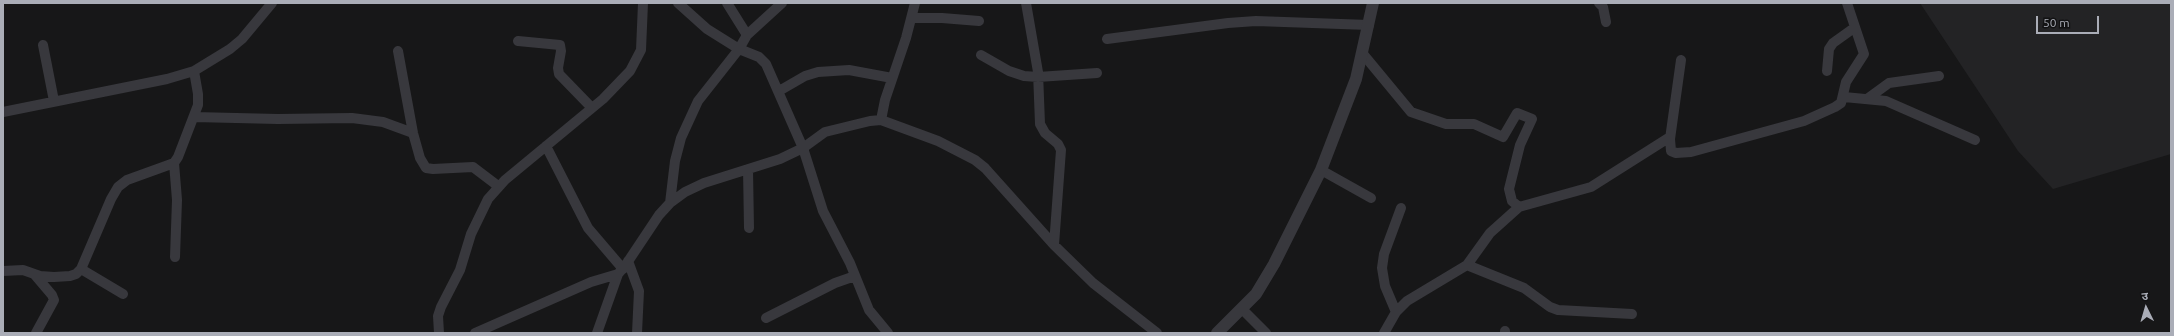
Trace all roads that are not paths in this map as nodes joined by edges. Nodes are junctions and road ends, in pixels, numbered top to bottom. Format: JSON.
{"nodes":[{"id":1,"x":272,"y":3,"type":"edge"},
{"id":2,"x":643,"y":3,"type":"edge"},
{"id":3,"x":678,"y":3,"type":"edge"},
{"id":4,"x":727,"y":3,"type":"edge"},
{"id":5,"x":782,"y":3,"type":"edge"},
{"id":6,"x":914,"y":3,"type":"edge"},
{"id":7,"x":1026,"y":3,"type":"edge"},
{"id":8,"x":1373,"y":3,"type":"edge"},
{"id":9,"x":1599,"y":3,"type":"edge"},
{"id":10,"x":1847,"y":3,"type":"edge"},
{"id":11,"x":912,"y":18,"type":"junction"},
{"id":12,"x":979,"y":21,"type":"dead end"},
{"id":13,"x":1606,"y":22,"type":"dead end"},
{"id":14,"x":1369,"y":25,"type":"junction"},
{"id":15,"x":1854,"y":28,"type":"junction"},
{"id":16,"x":747,"y":35,"type":"junction"},
{"id":17,"x":1107,"y":39,"type":"dead end"},
{"id":18,"x":518,"y":41,"type":"dead end"},
{"id":19,"x":43,"y":45,"type":"dead end"},
{"id":20,"x":739,"y":48,"type":"junction"},
{"id":21,"x":398,"y":51,"type":"dead end"},
{"id":22,"x":981,"y":54,"type":"dead end"},
{"id":23,"x":1363,"y":54,"type":"junction"},
{"id":24,"x":1681,"y":60,"type":"dead end"},
{"id":25,"x":1827,"y":70,"type":"dead end"},
{"id":26,"x":194,"y":71,"type":"junction"},
{"id":27,"x":1097,"y":73,"type":"dead end"},
{"id":28,"x":1939,"y":76,"type":"dead end"},
{"id":29,"x":1038,"y":77,"type":"junction"},
{"id":30,"x":892,"y":78,"type":"junction"},
{"id":31,"x":779,"y":91,"type":"junction"},
{"id":32,"x":1844,"y":97,"type":"junction"},
{"id":33,"x":1867,"y":99,"type":"junction"},
{"id":34,"x":54,"y":101,"type":"junction"},
{"id":35,"x":592,"y":108,"type":"junction"},
{"id":36,"x":3,"y":112,"type":"edge"},
{"id":37,"x":194,"y":117,"type":"junction"},
{"id":38,"x":881,"y":120,"type":"junction"},
{"id":39,"x":413,"y":133,"type":"junction"},
{"id":40,"x":1670,"y":137,"type":"junction"},
{"id":41,"x":1975,"y":140,"type":"dead end"},
{"id":42,"x":546,"y":146,"type":"junction"},
{"id":43,"x":803,"y":148,"type":"junction"},
{"id":44,"x":174,"y":163,"type":"junction"},
{"id":45,"x":748,"y":169,"type":"junction"},
{"id":46,"x":1321,"y":170,"type":"junction"},
{"id":47,"x":498,"y":186,"type":"junction"},
{"id":48,"x":1371,"y":198,"type":"dead end"},
{"id":49,"x":670,"y":203,"type":"junction"},
{"id":50,"x":1519,"y":207,"type":"junction"},
{"id":51,"x":1401,"y":208,"type":"dead end"},
{"id":52,"x":749,"y":228,"type":"dead end"},
{"id":53,"x":1054,"y":245,"type":"junction"},
{"id":54,"x":175,"y":257,"type":"dead end"},
{"id":55,"x":1467,"y":265,"type":"junction"},
{"id":56,"x":623,"y":268,"type":"junction"},
{"id":57,"x":81,"y":270,"type":"junction"},
{"id":58,"x":3,"y":271,"type":"edge"},
{"id":59,"x":35,"y":275,"type":"junction"},
{"id":60,"x":855,"y":276,"type":"junction"},
{"id":61,"x":123,"y":294,"type":"dead end"},
{"id":62,"x":1242,"y":309,"type":"junction"},
{"id":63,"x":1396,"y":312,"type":"junction"},
{"id":64,"x":1632,"y":314,"type":"dead end"},
{"id":65,"x":766,"y":318,"type":"dead end"},
{"id":66,"x":36,"y":333,"type":"edge"},
{"id":67,"x":439,"y":333,"type":"edge"},
{"id":68,"x":475,"y":333,"type":"edge"},
{"id":69,"x":597,"y":333,"type":"edge"},
{"id":70,"x":637,"y":333,"type":"edge"},
{"id":71,"x":888,"y":333,"type":"edge"},
{"id":72,"x":1157,"y":333,"type":"edge"},
{"id":73,"x":1217,"y":333,"type":"edge"},
{"id":74,"x":1266,"y":333,"type":"edge"},
{"id":75,"x":1384,"y":333,"type":"edge"}],
"edges":[{"from":1,"to":26,"type":"street"},
{"from":2,"to":35,"type":"street"},
{"from":3,"to":20,"type":"street"},
{"from":4,"to":16,"type":"street"},
{"from":5,"to":16,"type":"street"},
{"from":6,"to":11,"type":"street"},
{"from":7,"to":29,"type":"street"},
{"from":8,"to":14,"type":"street"},
{"from":9,"to":13,"type":"street"},
{"from":10,"to":15,"type":"street"},
{"from":11,"to":12,"type":"street"},
{"from":11,"to":30,"type":"street"},
{"from":14,"to":17,"type":"street"},
{"from":14,"to":23,"type":"street"},
{"from":15,"to":25,"type":"street"},
{"from":15,"to":32,"type":"street"},
{"from":16,"to":20,"type":"street"},
{"from":18,"to":35,"type":"street"},
{"from":19,"to":34,"type":"street"},
{"from":20,"to":31,"type":"street"},
{"from":20,"to":49,"type":"street"},
{"from":21,"to":39,"type":"street"},
{"from":22,"to":29,"type":"street"},
{"from":23,"to":46,"type":"street"},
{"from":23,"to":50,"type":"street"},
{"from":24,"to":40,"type":"street"},
{"from":26,"to":34,"type":"street"},
{"from":26,"to":37,"type":"street"},
{"from":27,"to":29,"type":"street"},
{"from":28,"to":33,"type":"street"},
{"from":29,"to":53,"type":"street"},
{"from":30,"to":31,"type":"street"},
{"from":30,"to":38,"type":"street"},
{"from":31,"to":43,"type":"street"},
{"from":32,"to":33,"type":"street"},
{"from":32,"to":40,"type":"street"},
{"from":33,"to":41,"type":"street"},
{"from":34,"to":36,"type":"street"},
{"from":35,"to":42,"type":"street"},
{"from":37,"to":39,"type":"street"},
{"from":37,"to":44,"type":"street"},
{"from":38,"to":43,"type":"street"},
{"from":38,"to":53,"type":"street"},
{"from":39,"to":47,"type":"street"},
{"from":40,"to":50,"type":"street"},
{"from":42,"to":47,"type":"street"},
{"from":42,"to":56,"type":"street"},
{"from":43,"to":45,"type":"street"},
{"from":43,"to":60,"type":"street"},
{"from":44,"to":54,"type":"street"},
{"from":44,"to":57,"type":"street"},
{"from":45,"to":49,"type":"street"},
{"from":45,"to":52,"type":"street"},
{"from":46,"to":48,"type":"street"},
{"from":46,"to":62,"type":"street"},
{"from":47,"to":67,"type":"street"},
{"from":49,"to":56,"type":"street"},
{"from":50,"to":55,"type":"street"},
{"from":51,"to":63,"type":"street"},
{"from":53,"to":72,"type":"street"},
{"from":55,"to":63,"type":"street"},
{"from":55,"to":64,"type":"street"},
{"from":56,"to":68,"type":"street"},
{"from":56,"to":69,"type":"street"},
{"from":56,"to":70,"type":"street"},
{"from":57,"to":59,"type":"street"},
{"from":57,"to":61,"type":"street"},
{"from":58,"to":59,"type":"street"},
{"from":59,"to":66,"type":"street"},
{"from":60,"to":65,"type":"street"},
{"from":60,"to":71,"type":"street"},
{"from":62,"to":73,"type":"street"},
{"from":62,"to":74,"type":"street"},
{"from":63,"to":75,"type":"street"}]}
